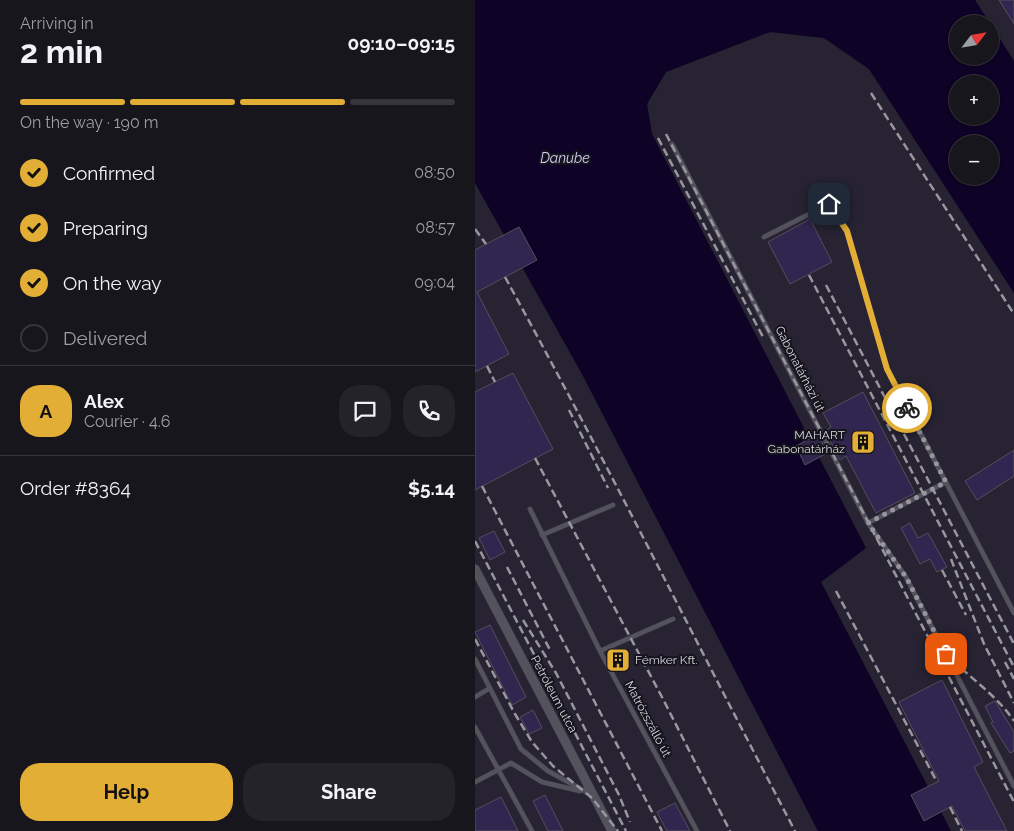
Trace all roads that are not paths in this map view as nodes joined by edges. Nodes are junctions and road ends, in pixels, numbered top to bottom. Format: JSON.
{"nodes":[{"id":1,"x":671,"y":144,"type":"dead end"},
{"id":2,"x":764,"y":237,"type":"dead end"},
{"id":3,"x":946,"y":482,"type":"junction"},
{"id":4,"x":613,"y":505,"type":"dead end"},
{"id":5,"x":530,"y":509,"type":"dead end"},
{"id":6,"x":868,"y":523,"type":"junction"},
{"id":7,"x":542,"y":535,"type":"junction"},
{"id":8,"x":475,"y":569,"type":"edge"},
{"id":9,"x":1014,"y":613,"type":"edge"},
{"id":10,"x":673,"y":619,"type":"dead end"},
{"id":11,"x":600,"y":651,"type":"junction"},
{"id":12,"x":475,"y":659,"type":"edge"},
{"id":13,"x":490,"y":688,"type":"junction"},
{"id":14,"x":475,"y":697,"type":"edge"},
{"id":15,"x":475,"y":727,"type":"edge"},
{"id":16,"x":499,"y":770,"type":"junction"},
{"id":17,"x":475,"y":782,"type":"edge"},
{"id":18,"x":1014,"y":786,"type":"edge"},
{"id":19,"x":590,"y":794,"type":"junction"},
{"id":20,"x":532,"y":831,"type":"edge"},
{"id":21,"x":612,"y":831,"type":"edge"},
{"id":22,"x":697,"y":831,"type":"edge"}],
"edges":[{"from":1,"to":6,"type":"lane","name":"Gabonatárházi út"},
{"from":2,"to":3,"type":"lane"},
{"from":3,"to":6,"type":"lane"},
{"from":3,"to":9,"type":"lane"},
{"from":4,"to":7,"type":"lane"},
{"from":5,"to":7,"type":"lane","name":"Matrózszálló út"},
{"from":6,"to":18,"type":"lane","name":"Gabonatárházi út"},
{"from":7,"to":11,"type":"lane","name":"Matrózszálló út"},
{"from":8,"to":19,"type":"street","name":"Petróleum utca"},
{"from":10,"to":11,"type":"lane"},
{"from":11,"to":22,"type":"lane","name":"Matrózszálló út"},
{"from":12,"to":13,"type":"lane"},
{"from":13,"to":14,"type":"lane"},
{"from":13,"to":19,"type":"lane"},
{"from":15,"to":16,"type":"lane"},
{"from":16,"to":17,"type":"lane"},
{"from":16,"to":19,"type":"lane"},
{"from":16,"to":20,"type":"lane"},
{"from":19,"to":21,"type":"street","name":"Petróleum utca"}]}
